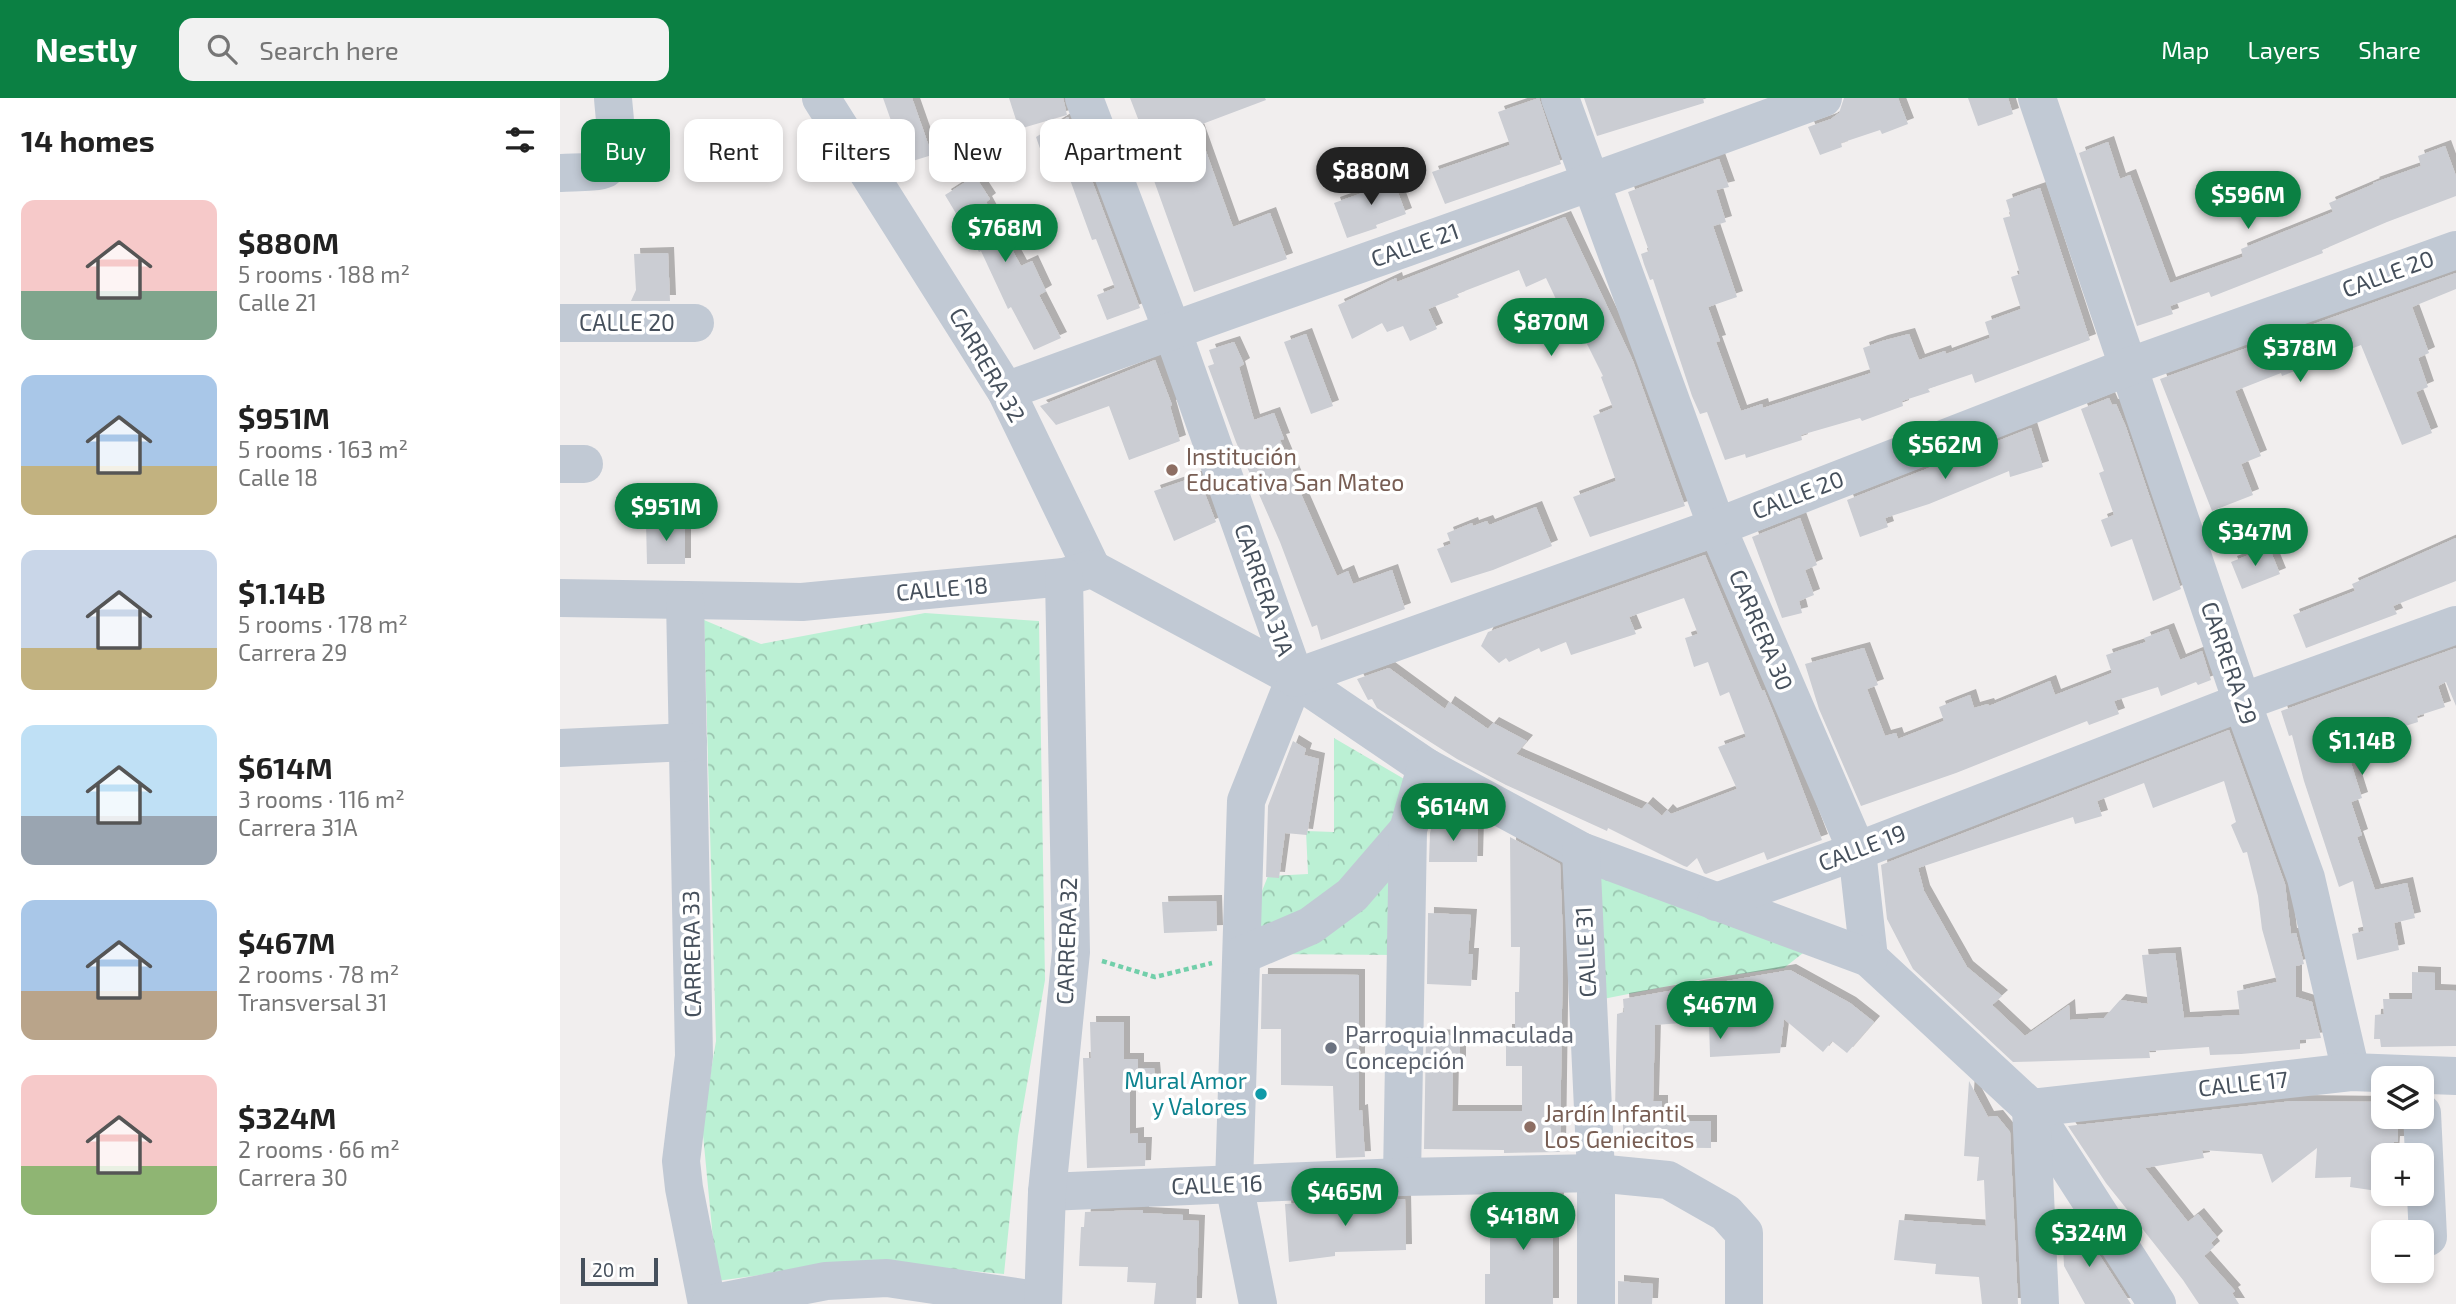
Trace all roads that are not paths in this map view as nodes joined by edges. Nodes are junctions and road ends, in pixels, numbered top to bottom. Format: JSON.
{"nodes":[{"id":1,"x":613,"y":98,"type":"edge"},
{"id":2,"x":821,"y":98,"type":"edge"},
{"id":3,"x":1084,"y":98,"type":"edge"},
{"id":4,"x":1560,"y":98,"type":"edge"},
{"id":5,"x":1823,"y":98,"type":"edge"},
{"id":6,"x":2037,"y":98,"type":"edge"},
{"id":7,"x":560,"y":173,"type":"edge"},
{"id":8,"x":1592,"y":184,"type":"junction"},
{"id":9,"x":2456,"y":250,"type":"edge"},
{"id":10,"x":560,"y":323,"type":"edge"},
{"id":11,"x":695,"y":323,"type":"dead end"},
{"id":12,"x":1172,"y":330,"type":"junction"},
{"id":13,"x":2128,"y":368,"type":"junction"},
{"id":14,"x":1006,"y":391,"type":"junction"},
{"id":15,"x":1717,"y":527,"type":"junction"},
{"id":16,"x":1078,"y":573,"type":"junction"},
{"id":17,"x":560,"y":598,"type":"edge"},
{"id":18,"x":685,"y":600,"type":"junction"},
{"id":19,"x":2456,"y":625,"type":"edge"},
{"id":20,"x":1295,"y":678,"type":"junction"},
{"id":21,"x":2242,"y":702,"type":"junction"},
{"id":22,"x":688,"y":742,"type":"junction"},
{"id":23,"x":560,"y":748,"type":"edge"},
{"id":24,"x":1426,"y":767,"type":"junction"},
{"id":25,"x":1408,"y":830,"type":"junction"},
{"id":26,"x":1581,"y":851,"type":"junction"},
{"id":27,"x":1857,"y":851,"type":"junction"},
{"id":28,"x":1716,"y":902,"type":"junction"},
{"id":29,"x":1242,"y":955,"type":"junction"},
{"id":30,"x":1869,"y":958,"type":"junction"},
{"id":31,"x":2351,"y":1072,"type":"junction"},
{"id":32,"x":2371,"y":1073,"type":"edge"},
{"id":33,"x":2031,"y":1108,"type":"junction"},
{"id":34,"x":2423,"y":1129,"type":"edge"},
{"id":35,"x":1596,"y":1173,"type":"junction"},
{"id":36,"x":1402,"y":1177,"type":"junction"},
{"id":37,"x":1234,"y":1184,"type":"junction"},
{"id":38,"x":1047,"y":1192,"type":"junction"},
{"id":39,"x":2427,"y":1220,"type":"edge"},
{"id":40,"x":1043,"y":1303,"type":"edge"},
{"id":41,"x":708,"y":1304,"type":"edge"},
{"id":42,"x":1258,"y":1304,"type":"edge"},
{"id":43,"x":1596,"y":1304,"type":"edge"},
{"id":44,"x":1744,"y":1304,"type":"edge"},
{"id":45,"x":2040,"y":1304,"type":"edge"},
{"id":46,"x":2157,"y":1304,"type":"edge"}],
"edges":[{"from":1,"to":7,"type":"street"},
{"from":2,"to":14,"type":"street","name":"CARRERA 32"},
{"from":3,"to":12,"type":"street","name":"CARRERA 31A"},
{"from":4,"to":8,"type":"street","name":"CARRERA 30"},
{"from":5,"to":8,"type":"street","name":"CALLE 21"},
{"from":6,"to":13,"type":"street","name":"CARRERA 29"},
{"from":8,"to":12,"type":"street","name":"CALLE 21"},
{"from":8,"to":15,"type":"street","name":"CARRERA 30"},
{"from":9,"to":13,"type":"street","name":"CALLE 20"},
{"from":10,"to":11,"type":"street","name":"CALLE 20"},
{"from":12,"to":14,"type":"street","name":"CALLE 21"},
{"from":12,"to":20,"type":"street","name":"CARRERA 31A"},
{"from":13,"to":15,"type":"street","name":"CALLE 20"},
{"from":13,"to":21,"type":"street","name":"CARRERA 29"},
{"from":14,"to":16,"type":"street","name":"CARRERA 32"},
{"from":15,"to":20,"type":"street","name":"CALLE 20"},
{"from":15,"to":27,"type":"street","name":"CARRERA 30"},
{"from":16,"to":18,"type":"street","name":"CALLE 18"},
{"from":16,"to":20,"type":"street"},
{"from":16,"to":38,"type":"street","name":"CARRERA 32"},
{"from":17,"to":18,"type":"street","name":"CALLE 18"},
{"from":18,"to":22,"type":"street","name":"CARRERA 33"},
{"from":19,"to":21,"type":"street","name":"CALLE 19"},
{"from":20,"to":24,"type":"street"},
{"from":20,"to":29,"type":"street","name":"CARRERA 31A"},
{"from":21,"to":27,"type":"street","name":"CALLE 19"},
{"from":21,"to":31,"type":"street","name":"CARRERA 29"},
{"from":22,"to":23,"type":"street"},
{"from":22,"to":41,"type":"street","name":"CARRERA 33"},
{"from":24,"to":25,"type":"street"},
{"from":24,"to":26,"type":"street"},
{"from":25,"to":29,"type":"street"},
{"from":25,"to":36,"type":"street"},
{"from":26,"to":28,"type":"street"},
{"from":26,"to":35,"type":"street","name":"CALLE 31"},
{"from":27,"to":28,"type":"street","name":"CALLE 19"},
{"from":27,"to":30,"type":"street","name":"CARRERA 30"},
{"from":28,"to":30,"type":"street"},
{"from":29,"to":37,"type":"street","name":"CARRERA 31A"},
{"from":30,"to":33,"type":"street"},
{"from":31,"to":32,"type":"street","name":"CALLE 17"},
{"from":31,"to":33,"type":"street","name":"CALLE 17"},
{"from":33,"to":45,"type":"street"},
{"from":33,"to":46,"type":"street"},
{"from":34,"to":39,"type":"street"},
{"from":35,"to":36,"type":"street","name":"CALLE 16"},
{"from":35,"to":43,"type":"street","name":"CALLE 31"},
{"from":35,"to":44,"type":"street","name":"CALLE 16"},
{"from":36,"to":37,"type":"street","name":"CALLE 16"},
{"from":37,"to":38,"type":"street","name":"CALLE 16"},
{"from":37,"to":42,"type":"street","name":"CARRERA 31A"},
{"from":38,"to":40,"type":"street","name":"CARRERA 32"},
{"from":40,"to":41,"type":"street"}]}
